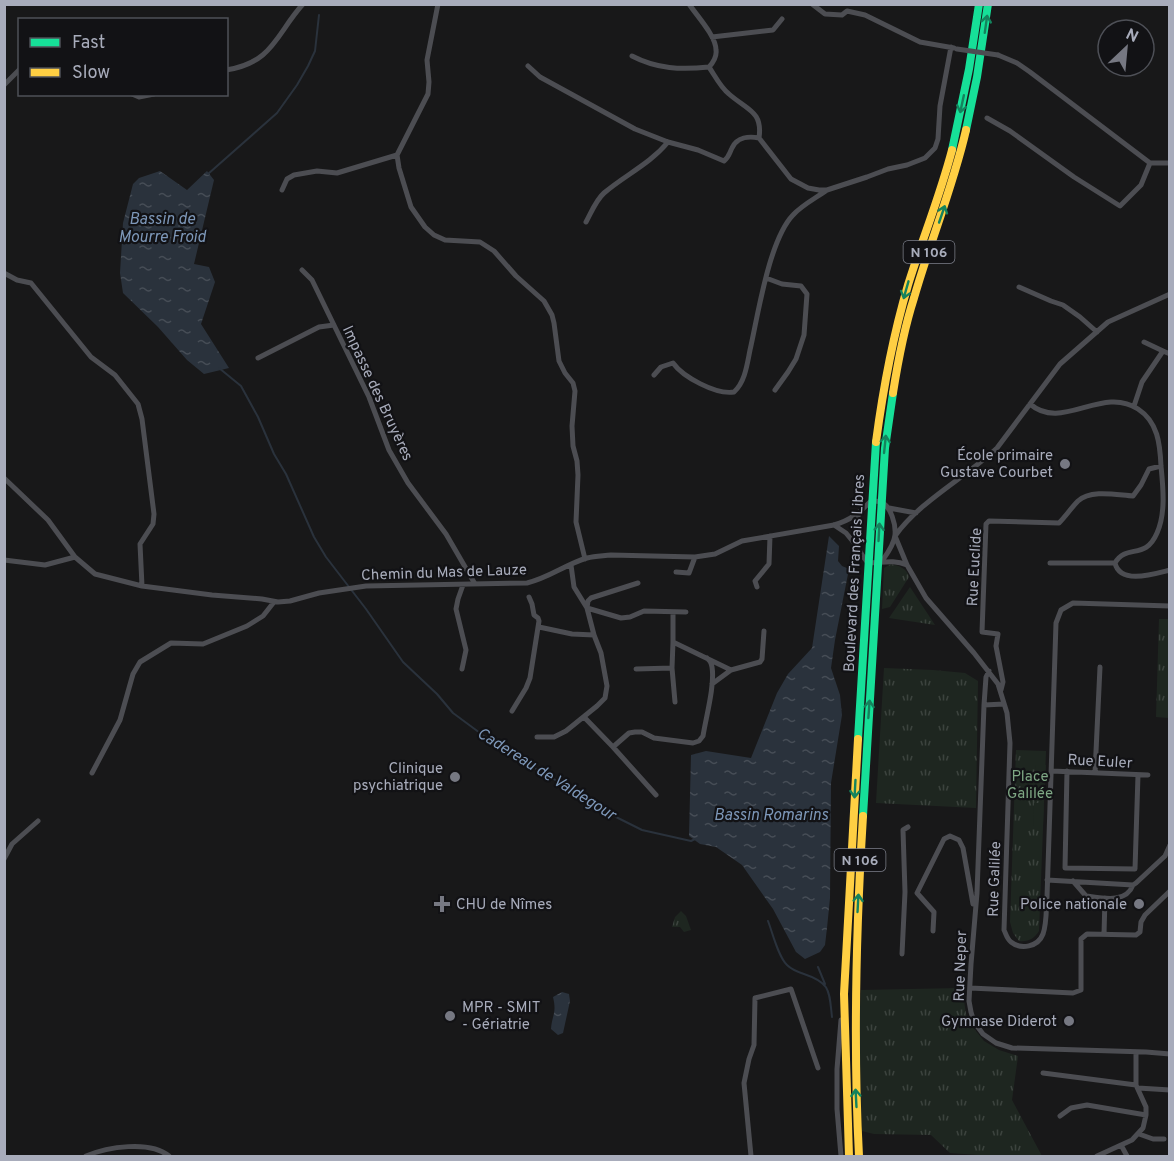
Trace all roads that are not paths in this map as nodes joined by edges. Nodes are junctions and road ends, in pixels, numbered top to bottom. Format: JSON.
{"nodes":[{"id":1,"x":303,"y":4,"type":"edge"},
{"id":2,"x":438,"y":4,"type":"edge"},
{"id":3,"x":689,"y":4,"type":"edge"},
{"id":4,"x":812,"y":4,"type":"edge"},
{"id":5,"x":979,"y":4,"type":"edge"},
{"id":6,"x":988,"y":4,"type":"edge"},
{"id":7,"x":847,"y":8,"type":"edge"},
{"id":8,"x":782,"y":19,"type":"dead end"},
{"id":9,"x":712,"y":37,"type":"junction"},
{"id":10,"x":954,"y":48,"type":"junction"},
{"id":11,"x":632,"y":56,"type":"dead end"},
{"id":12,"x":528,"y":66,"type":"dead end"},
{"id":13,"x":709,"y":67,"type":"junction"},
{"id":14,"x":228,"y":70,"type":"edge"},
{"id":15,"x":18,"y":71,"type":"edge"},
{"id":16,"x":4,"y":85,"type":"edge"},
{"id":17,"x":987,"y":118,"type":"dead end"},
{"id":18,"x":759,"y":138,"type":"junction"},
{"id":19,"x":668,"y":142,"type":"junction"},
{"id":20,"x":397,"y":155,"type":"junction"},
{"id":21,"x":1150,"y":163,"type":"junction"},
{"id":22,"x":1170,"y":163,"type":"edge"},
{"id":23,"x":282,"y":190,"type":"dead end"},
{"id":24,"x":827,"y":190,"type":"junction"},
{"id":25,"x":586,"y":222,"type":"dead end"},
{"id":26,"x":302,"y":270,"type":"dead end"},
{"id":27,"x":4,"y":273,"type":"edge"},
{"id":28,"x":766,"y":278,"type":"junction"},
{"id":29,"x":1019,"y":286,"type":"dead end"},
{"id":30,"x":1170,"y":294,"type":"edge"},
{"id":31,"x":334,"y":325,"type":"junction"},
{"id":32,"x":1097,"y":332,"type":"junction"},
{"id":33,"x":1144,"y":342,"type":"dead end"},
{"id":34,"x":1166,"y":353,"type":"edge"},
{"id":35,"x":258,"y":358,"type":"dead end"},
{"id":36,"x":654,"y":375,"type":"dead end"},
{"id":37,"x":775,"y":390,"type":"dead end"},
{"id":38,"x":1030,"y":404,"type":"junction"},
{"id":39,"x":1134,"y":406,"type":"junction"},
{"id":40,"x":1161,"y":466,"type":"junction"},
{"id":41,"x":4,"y":478,"type":"edge"},
{"id":42,"x":871,"y":501,"type":"junction"},
{"id":43,"x":881,"y":502,"type":"junction"},
{"id":44,"x":889,"y":508,"type":"junction"},
{"id":45,"x":860,"y":512,"type":"junction"},
{"id":46,"x":916,"y":513,"type":"junction"},
{"id":47,"x":834,"y":525,"type":"junction"},
{"id":48,"x":770,"y":536,"type":"junction"},
{"id":49,"x":895,"y":536,"type":"junction"},
{"id":50,"x":855,"y":544,"type":"junction"},
{"id":51,"x":75,"y":557,"type":"junction"},
{"id":52,"x":695,"y":557,"type":"junction"},
{"id":53,"x":585,"y":559,"type":"junction"},
{"id":54,"x":4,"y":560,"type":"edge"},
{"id":55,"x":880,"y":562,"type":"junction"},
{"id":56,"x":1050,"y":562,"type":"dead end"},
{"id":57,"x":868,"y":563,"type":"junction"},
{"id":58,"x":1115,"y":563,"type":"junction"},
{"id":59,"x":907,"y":565,"type":"junction"},
{"id":60,"x":571,"y":566,"type":"junction"},
{"id":61,"x":1170,"y":570,"type":"edge"},
{"id":62,"x":676,"y":572,"type":"dead end"},
{"id":63,"x":638,"y":583,"type":"dead end"},
{"id":64,"x":475,"y":584,"type":"junction"},
{"id":65,"x":463,"y":585,"type":"junction"},
{"id":66,"x":142,"y":586,"type":"junction"},
{"id":67,"x":757,"y":587,"type":"dead end"},
{"id":68,"x":529,"y":597,"type":"dead end"},
{"id":69,"x":273,"y":604,"type":"junction"},
{"id":70,"x":1170,"y":606,"type":"edge"},
{"id":71,"x":586,"y":608,"type":"junction"},
{"id":72,"x":673,"y":612,"type":"junction"},
{"id":73,"x":686,"y":612,"type":"dead end"},
{"id":74,"x":539,"y":627,"type":"junction"},
{"id":75,"x":764,"y":631,"type":"dead end"},
{"id":76,"x":594,"y":635,"type":"junction"},
{"id":77,"x":673,"y":642,"type":"junction"},
{"id":78,"x":707,"y":658,"type":"junction"},
{"id":79,"x":672,"y":668,"type":"junction"},
{"id":80,"x":1100,"y":668,"type":"dead end"},
{"id":81,"x":462,"y":669,"type":"dead end"},
{"id":82,"x":636,"y":669,"type":"dead end"},
{"id":83,"x":731,"y":670,"type":"junction"},
{"id":84,"x":989,"y":671,"type":"junction"},
{"id":85,"x":712,"y":684,"type":"junction"},
{"id":86,"x":1000,"y":692,"type":"junction"},
{"id":87,"x":675,"y":702,"type":"dead end"},
{"id":88,"x":1004,"y":704,"type":"junction"},
{"id":89,"x":984,"y":705,"type":"junction"},
{"id":90,"x":512,"y":711,"type":"dead end"},
{"id":91,"x":584,"y":717,"type":"junction"},
{"id":92,"x":537,"y":737,"type":"dead end"},
{"id":93,"x":613,"y":747,"type":"junction"},
{"id":94,"x":1051,"y":771,"type":"junction"},
{"id":95,"x":1067,"y":771,"type":"junction"},
{"id":96,"x":92,"y":773,"type":"dead end"},
{"id":97,"x":1095,"y":773,"type":"junction"},
{"id":98,"x":1138,"y":775,"type":"junction"},
{"id":99,"x":1148,"y":775,"type":"dead end"},
{"id":100,"x":656,"y":795,"type":"dead end"},
{"id":101,"x":38,"y":821,"type":"dead end"},
{"id":102,"x":908,"y":827,"type":"dead end"},
{"id":103,"x":1170,"y":845,"type":"edge"},
{"id":104,"x":4,"y":859,"type":"edge"},
{"id":105,"x":1047,"y":880,"type":"junction"},
{"id":106,"x":1073,"y":881,"type":"junction"},
{"id":107,"x":1132,"y":885,"type":"junction"},
{"id":108,"x":1170,"y":891,"type":"edge"},
{"id":109,"x":905,"y":892,"type":"junction"},
{"id":110,"x":917,"y":893,"type":"junction"},
{"id":111,"x":1105,"y":898,"type":"junction"},
{"id":112,"x":974,"y":912,"type":"junction"},
{"id":113,"x":933,"y":931,"type":"dead end"},
{"id":114,"x":1104,"y":934,"type":"junction"},
{"id":115,"x":903,"y":954,"type":"dead end"},
{"id":116,"x":970,"y":988,"type":"junction"},
{"id":117,"x":844,"y":994,"type":"junction"},
{"id":118,"x":1136,"y":1053,"type":"junction"},
{"id":119,"x":1170,"y":1054,"type":"edge"},
{"id":120,"x":818,"y":1068,"type":"dead end"},
{"id":121,"x":1044,"y":1073,"type":"dead end"},
{"id":122,"x":1137,"y":1086,"type":"junction"},
{"id":123,"x":1170,"y":1090,"type":"edge"},
{"id":124,"x":1146,"y":1115,"type":"junction"},
{"id":125,"x":1060,"y":1116,"type":"dead end"},
{"id":126,"x":1139,"y":1134,"type":"junction"},
{"id":127,"x":1164,"y":1139,"type":"dead end"},
{"id":128,"x":1121,"y":1145,"type":"junction"},
{"id":129,"x":86,"y":1156,"type":"edge"},
{"id":130,"x":169,"y":1156,"type":"edge"},
{"id":131,"x":751,"y":1156,"type":"edge"},
{"id":132,"x":841,"y":1156,"type":"edge"},
{"id":133,"x":849,"y":1156,"type":"edge"},
{"id":134,"x":859,"y":1156,"type":"edge"},
{"id":135,"x":1097,"y":1156,"type":"edge"},
{"id":136,"x":1127,"y":1156,"type":"edge"}],
"edges":[{"from":1,"to":14,"type":"street"},
{"from":2,"to":20,"type":"street"},
{"from":3,"to":9,"type":"street"},
{"from":4,"to":7,"type":"street"},
{"from":5,"to":42,"type":"main road","name":"Boulevard des Français Libres","number":"N 106","one_way":true},
{"from":43,"to":6,"type":"main road","name":"Boulevard des Français Libres","number":"N 106","one_way":true},
{"from":7,"to":10,"type":"street"},
{"from":8,"to":9,"type":"street"},
{"from":9,"to":13,"type":"street"},
{"from":10,"to":21,"type":"street","bridge":true},
{"from":10,"to":24,"type":"street"},
{"from":11,"to":13,"type":"street"},
{"from":12,"to":19,"type":"street"},
{"from":13,"to":18,"type":"street"},
{"from":15,"to":16,"type":"street"},
{"from":17,"to":21,"type":"street"},
{"from":18,"to":19,"type":"street"},
{"from":18,"to":24,"type":"street"},
{"from":19,"to":25,"type":"street"},
{"from":20,"to":23,"type":"street"},
{"from":20,"to":53,"type":"street"},
{"from":21,"to":22,"type":"street"},
{"from":24,"to":28,"type":"street"},
{"from":26,"to":31,"type":"street","name":"Impasse des Bruyères"},
{"from":27,"to":66,"type":"street"},
{"from":28,"to":36,"type":"street"},
{"from":28,"to":37,"type":"street"},
{"from":29,"to":32,"type":"street"},
{"from":30,"to":32,"type":"street"},
{"from":31,"to":35,"type":"street"},
{"from":31,"to":64,"type":"street","name":"Impasse des Bruyères"},
{"from":32,"to":38,"type":"street"},
{"from":33,"to":34,"type":"street"},
{"from":34,"to":39,"type":"street"},
{"from":38,"to":39,"type":"street"},
{"from":38,"to":46,"type":"street"},
{"from":39,"to":40,"type":"street"},
{"from":40,"to":58,"type":"street"},
{"from":40,"to":86,"type":"street","name":"Rue Euclide"},
{"from":41,"to":51,"type":"street","name":"Chemin du Mas de Lauze"},
{"from":42,"to":43,"type":"street"},
{"from":42,"to":45,"type":"street","name":"Chemin du Mas de Lauze"},
{"from":42,"to":57,"type":"main road","name":"Boulevard des Français Libres","number":"N 106"},
{"from":43,"to":44,"type":"street"},
{"from":55,"to":43,"type":"main road","name":"Boulevard des Français Libres","number":"N 106","one_way":true},
{"from":44,"to":46,"type":"street"},
{"from":44,"to":49,"type":"street"},
{"from":45,"to":47,"type":"street","name":"Chemin du Mas de Lauze"},
{"from":45,"to":50,"type":"street"},
{"from":46,"to":49,"type":"street"},
{"from":47,"to":48,"type":"street","name":"Chemin du Mas de Lauze"},
{"from":47,"to":50,"type":"street"},
{"from":48,"to":52,"type":"street","name":"Chemin du Mas de Lauze"},
{"from":48,"to":67,"type":"street"},
{"from":49,"to":55,"type":"street"},
{"from":49,"to":59,"type":"street"},
{"from":50,"to":57,"type":"street"},
{"from":51,"to":54,"type":"street"},
{"from":51,"to":66,"type":"street","name":"Chemin du Mas de Lauze"},
{"from":52,"to":53,"type":"street","name":"Chemin du Mas de Lauze"},
{"from":52,"to":62,"type":"street"},
{"from":53,"to":60,"type":"street","name":"Chemin du Mas de Lauze"},
{"from":55,"to":57,"type":"street"},
{"from":55,"to":59,"type":"street"},
{"from":134,"to":55,"type":"main road","name":"Boulevard des Français Libres","number":"N 106","one_way":true},
{"from":56,"to":58,"type":"street"},
{"from":57,"to":117,"type":"main road","name":"Boulevard des Français Libres","number":"N 106","one_way":true},
{"from":58,"to":61,"type":"street"},
{"from":59,"to":84,"type":"street"},
{"from":60,"to":64,"type":"street","name":"Chemin du Mas de Lauze"},
{"from":60,"to":71,"type":"street"},
{"from":63,"to":71,"type":"street"},
{"from":64,"to":65,"type":"street","name":"Chemin du Mas de Lauze"},
{"from":65,"to":69,"type":"street","name":"Chemin du Mas de Lauze"},
{"from":65,"to":81,"type":"street"},
{"from":66,"to":69,"type":"street","name":"Chemin du Mas de Lauze"},
{"from":68,"to":74,"type":"street"},
{"from":69,"to":96,"type":"street"},
{"from":70,"to":94,"type":"street","name":"Rue Galilée"},
{"from":71,"to":72,"type":"street"},
{"from":71,"to":76,"type":"street"},
{"from":72,"to":73,"type":"street"},
{"from":72,"to":77,"type":"street"},
{"from":74,"to":76,"type":"street"},
{"from":74,"to":90,"type":"street"},
{"from":75,"to":83,"type":"street"},
{"from":76,"to":91,"type":"street"},
{"from":77,"to":78,"type":"street"},
{"from":77,"to":79,"type":"street"},
{"from":78,"to":83,"type":"street"},
{"from":78,"to":85,"type":"street"},
{"from":79,"to":82,"type":"street"},
{"from":79,"to":87,"type":"street"},
{"from":80,"to":97,"type":"street"},
{"from":83,"to":85,"type":"street"},
{"from":84,"to":86,"type":"street","name":"Rue Galilée"},
{"from":84,"to":89,"type":"street","name":"Rue Neper"},
{"from":85,"to":93,"type":"street"},
{"from":86,"to":88,"type":"street","name":"Rue Galilée"},
{"from":88,"to":89,"type":"street"},
{"from":88,"to":105,"type":"street","name":"Rue Galilée"},
{"from":89,"to":112,"type":"street","name":"Rue Neper"},
{"from":91,"to":92,"type":"street"},
{"from":91,"to":93,"type":"street"},
{"from":93,"to":100,"type":"street"},
{"from":94,"to":95,"type":"street","name":"Rue Euler"},
{"from":94,"to":105,"type":"street","name":"Rue Galilée"},
{"from":95,"to":97,"type":"street","name":"Rue Euler"},
{"from":95,"to":98,"type":"street"},
{"from":97,"to":98,"type":"street","name":"Rue Euler"},
{"from":98,"to":99,"type":"street","name":"Rue Euler"},
{"from":101,"to":104,"type":"street"},
{"from":102,"to":109,"type":"street"},
{"from":103,"to":107,"type":"street"},
{"from":105,"to":106,"type":"street"},
{"from":106,"to":107,"type":"street"},
{"from":106,"to":111,"type":"street"},
{"from":107,"to":111,"type":"street"},
{"from":108,"to":114,"type":"street"},
{"from":109,"to":110,"type":"street"},
{"from":109,"to":115,"type":"street"},
{"from":110,"to":112,"type":"street"},
{"from":110,"to":113,"type":"street"},
{"from":111,"to":114,"type":"street"},
{"from":112,"to":116,"type":"street","name":"Rue Neper"},
{"from":114,"to":116,"type":"street"},
{"from":116,"to":118,"type":"street","name":"Rue Neper"},
{"from":117,"to":132,"type":"street"},
{"from":117,"to":133,"type":"main road","name":"Boulevard des Français Libres","number":"N 106"},
{"from":118,"to":119,"type":"street","name":"Rue Neper"},
{"from":118,"to":122,"type":"street"},
{"from":120,"to":131,"type":"street"},
{"from":121,"to":122,"type":"street"},
{"from":122,"to":123,"type":"street"},
{"from":122,"to":124,"type":"street"},
{"from":124,"to":125,"type":"street"},
{"from":124,"to":126,"type":"street"},
{"from":126,"to":127,"type":"street"},
{"from":126,"to":128,"type":"street"},
{"from":128,"to":135,"type":"street"},
{"from":128,"to":136,"type":"street"},
{"from":129,"to":130,"type":"street"}]}
